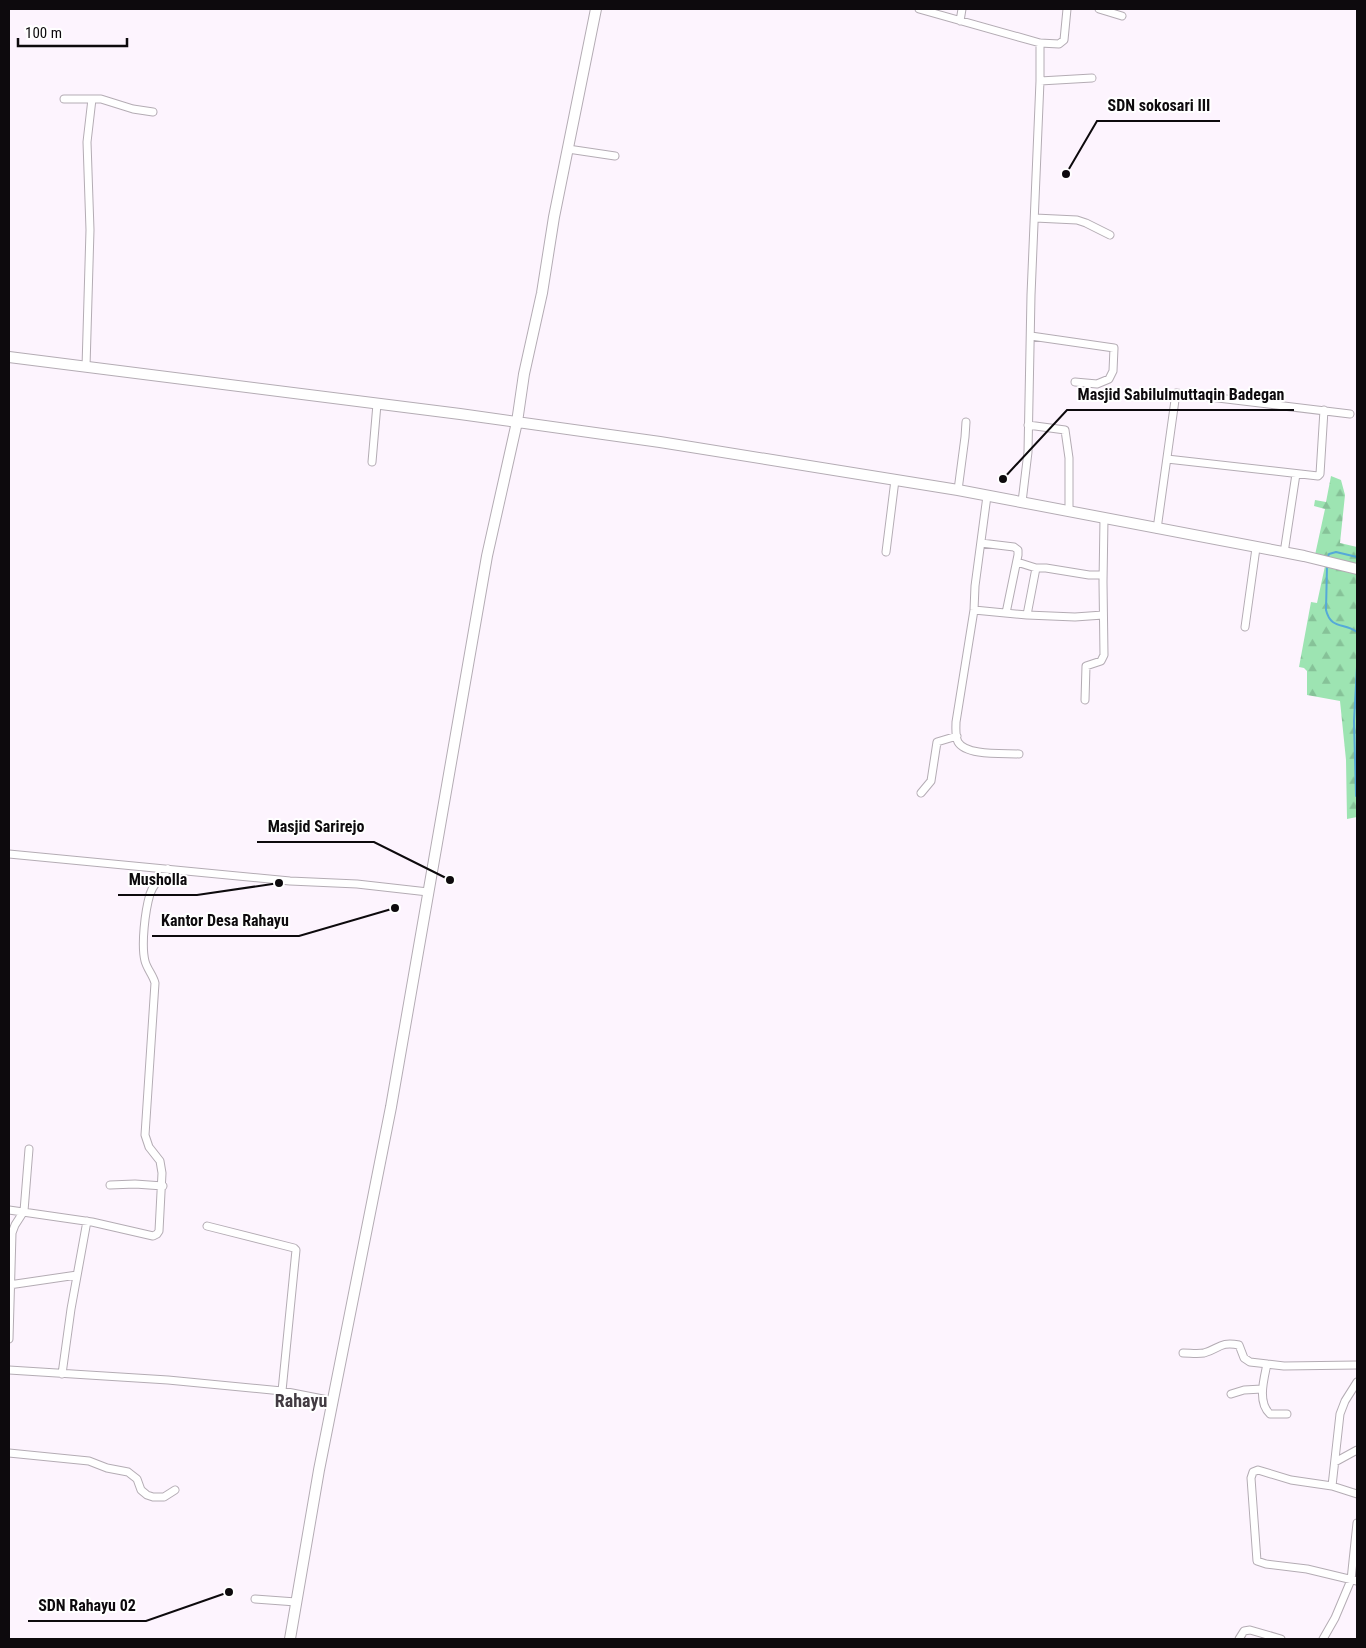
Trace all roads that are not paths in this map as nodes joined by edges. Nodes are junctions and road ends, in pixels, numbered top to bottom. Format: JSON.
{"nodes":[{"id":1,"x":596,"y":9,"type":"edge"},
{"id":2,"x":919,"y":9,"type":"edge"},
{"id":3,"x":962,"y":9,"type":"edge"},
{"id":4,"x":1067,"y":9,"type":"edge"},
{"id":5,"x":1099,"y":9,"type":"edge"},
{"id":6,"x":1122,"y":16,"type":"dead end"},
{"id":7,"x":960,"y":21,"type":"junction"},
{"id":8,"x":1040,"y":42,"type":"junction"},
{"id":9,"x":1092,"y":78,"type":"dead end"},
{"id":10,"x":1040,"y":81,"type":"junction"},
{"id":11,"x":64,"y":99,"type":"dead end"},
{"id":12,"x":92,"y":100,"type":"junction"},
{"id":13,"x":153,"y":112,"type":"dead end"},
{"id":14,"x":568,"y":149,"type":"junction"},
{"id":15,"x":615,"y":156,"type":"dead end"},
{"id":16,"x":1035,"y":218,"type":"junction"},
{"id":17,"x":1110,"y":235,"type":"dead end"},
{"id":18,"x":1031,"y":336,"type":"junction"},
{"id":19,"x":9,"y":357,"type":"edge"},
{"id":20,"x":86,"y":367,"type":"junction"},
{"id":21,"x":1075,"y":382,"type":"dead end"},
{"id":22,"x":377,"y":404,"type":"junction"},
{"id":23,"x":1324,"y":410,"type":"junction"},
{"id":24,"x":1350,"y":414,"type":"dead end"},
{"id":25,"x":517,"y":422,"type":"junction"},
{"id":26,"x":966,"y":422,"type":"dead end"},
{"id":27,"x":1028,"y":425,"type":"junction"},
{"id":28,"x":1167,"y":459,"type":"junction"},
{"id":29,"x":372,"y":462,"type":"dead end"},
{"id":30,"x":1296,"y":474,"type":"junction"},
{"id":31,"x":895,"y":480,"type":"junction"},
{"id":32,"x":958,"y":490,"type":"junction"},
{"id":33,"x":988,"y":496,"type":"junction"},
{"id":34,"x":1022,"y":502,"type":"junction"},
{"id":35,"x":1070,"y":512,"type":"junction"},
{"id":36,"x":1104,"y":519,"type":"junction"},
{"id":37,"x":1157,"y":529,"type":"junction"},
{"id":38,"x":981,"y":543,"type":"junction"},
{"id":39,"x":1256,"y":548,"type":"junction"},
{"id":40,"x":886,"y":552,"type":"dead end"},
{"id":41,"x":1284,"y":553,"type":"junction"},
{"id":42,"x":1017,"y":562,"type":"junction"},
{"id":43,"x":1036,"y":568,"type":"junction"},
{"id":44,"x":1357,"y":569,"type":"edge"},
{"id":45,"x":1103,"y":575,"type":"junction"},
{"id":46,"x":974,"y":610,"type":"junction"},
{"id":47,"x":1006,"y":613,"type":"junction"},
{"id":48,"x":1027,"y":615,"type":"junction"},
{"id":49,"x":1104,"y":615,"type":"junction"},
{"id":50,"x":1245,"y":627,"type":"dead end"},
{"id":51,"x":1085,"y":700,"type":"dead end"},
{"id":52,"x":956,"y":736,"type":"junction"},
{"id":53,"x":1019,"y":754,"type":"dead end"},
{"id":54,"x":922,"y":793,"type":"dead end"},
{"id":55,"x":9,"y":854,"type":"edge"},
{"id":56,"x":168,"y":869,"type":"junction"},
{"id":57,"x":428,"y":892,"type":"junction"},
{"id":58,"x":29,"y":1149,"type":"dead end"},
{"id":59,"x":110,"y":1185,"type":"dead end"},
{"id":60,"x":163,"y":1186,"type":"junction"},
{"id":61,"x":9,"y":1210,"type":"edge"},
{"id":62,"x":24,"y":1211,"type":"junction"},
{"id":63,"x":88,"y":1221,"type":"junction"},
{"id":64,"x":207,"y":1226,"type":"dead end"},
{"id":65,"x":77,"y":1275,"type":"junction"},
{"id":66,"x":10,"y":1284,"type":"edge"},
{"id":67,"x":9,"y":1339,"type":"edge"},
{"id":68,"x":1183,"y":1353,"type":"dead end"},
{"id":69,"x":1267,"y":1364,"type":"junction"},
{"id":70,"x":1357,"y":1365,"type":"edge"},
{"id":71,"x":9,"y":1370,"type":"edge"},
{"id":72,"x":62,"y":1374,"type":"junction"},
{"id":73,"x":1357,"y":1382,"type":"edge"},
{"id":74,"x":1262,"y":1389,"type":"junction"},
{"id":75,"x":282,"y":1391,"type":"junction"},
{"id":76,"x":1231,"y":1394,"type":"dead end"},
{"id":77,"x":334,"y":1401,"type":"junction"},
{"id":78,"x":1287,"y":1414,"type":"dead end"},
{"id":79,"x":1357,"y":1450,"type":"edge"},
{"id":80,"x":9,"y":1453,"type":"edge"},
{"id":81,"x":1335,"y":1462,"type":"junction"},
{"id":82,"x":1332,"y":1486,"type":"junction"},
{"id":83,"x":175,"y":1490,"type":"dead end"},
{"id":84,"x":1357,"y":1494,"type":"edge"},
{"id":85,"x":1357,"y":1523,"type":"edge"},
{"id":86,"x":1354,"y":1580,"type":"edge"},
{"id":87,"x":255,"y":1599,"type":"dead end"},
{"id":88,"x":296,"y":1602,"type":"junction"},
{"id":89,"x":290,"y":1639,"type":"edge"},
{"id":90,"x":1239,"y":1639,"type":"edge"},
{"id":91,"x":1281,"y":1639,"type":"edge"},
{"id":92,"x":1323,"y":1639,"type":"edge"}],
"edges":[{"from":1,"to":14,"type":"street"},
{"from":2,"to":7,"type":"street"},
{"from":3,"to":7,"type":"street"},
{"from":4,"to":8,"type":"street"},
{"from":5,"to":6,"type":"street"},
{"from":7,"to":8,"type":"street"},
{"from":8,"to":10,"type":"street"},
{"from":9,"to":10,"type":"street"},
{"from":10,"to":16,"type":"street"},
{"from":11,"to":12,"type":"street"},
{"from":12,"to":13,"type":"street"},
{"from":12,"to":20,"type":"street"},
{"from":14,"to":15,"type":"street"},
{"from":14,"to":25,"type":"street"},
{"from":16,"to":17,"type":"street"},
{"from":16,"to":18,"type":"street"},
{"from":18,"to":21,"type":"street"},
{"from":18,"to":27,"type":"street"},
{"from":19,"to":20,"type":"street"},
{"from":20,"to":22,"type":"street"},
{"from":22,"to":25,"type":"street"},
{"from":22,"to":29,"type":"street"},
{"from":23,"to":24,"type":"street"},
{"from":23,"to":28,"type":"street"},
{"from":23,"to":30,"type":"street"},
{"from":25,"to":31,"type":"street"},
{"from":25,"to":57,"type":"street"},
{"from":26,"to":32,"type":"street"},
{"from":27,"to":34,"type":"street"},
{"from":27,"to":35,"type":"street"},
{"from":28,"to":30,"type":"street"},
{"from":28,"to":37,"type":"street"},
{"from":30,"to":41,"type":"street"},
{"from":31,"to":32,"type":"street"},
{"from":31,"to":40,"type":"street"},
{"from":32,"to":33,"type":"street"},
{"from":33,"to":34,"type":"street"},
{"from":33,"to":38,"type":"street"},
{"from":34,"to":35,"type":"street"},
{"from":35,"to":36,"type":"street"},
{"from":36,"to":37,"type":"street"},
{"from":36,"to":45,"type":"street"},
{"from":37,"to":39,"type":"street"},
{"from":38,"to":42,"type":"street"},
{"from":38,"to":46,"type":"street"},
{"from":39,"to":41,"type":"street"},
{"from":39,"to":50,"type":"street"},
{"from":41,"to":44,"type":"street"},
{"from":42,"to":43,"type":"street"},
{"from":42,"to":47,"type":"street"},
{"from":43,"to":45,"type":"street"},
{"from":43,"to":48,"type":"street"},
{"from":45,"to":49,"type":"street"},
{"from":46,"to":47,"type":"street"},
{"from":46,"to":52,"type":"street"},
{"from":47,"to":48,"type":"street"},
{"from":48,"to":49,"type":"street"},
{"from":49,"to":51,"type":"street"},
{"from":52,"to":53,"type":"street"},
{"from":52,"to":54,"type":"street"},
{"from":55,"to":56,"type":"street"},
{"from":56,"to":57,"type":"street"},
{"from":56,"to":60,"type":"street"},
{"from":57,"to":77,"type":"street"},
{"from":58,"to":62,"type":"street"},
{"from":59,"to":60,"type":"street"},
{"from":60,"to":63,"type":"street"},
{"from":61,"to":62,"type":"street"},
{"from":62,"to":63,"type":"street"},
{"from":62,"to":66,"type":"street"},
{"from":63,"to":65,"type":"street"},
{"from":64,"to":75,"type":"street"},
{"from":65,"to":66,"type":"street"},
{"from":65,"to":72,"type":"street"},
{"from":66,"to":67,"type":"street"},
{"from":68,"to":69,"type":"street"},
{"from":69,"to":70,"type":"street"},
{"from":69,"to":74,"type":"street"},
{"from":71,"to":72,"type":"street"},
{"from":72,"to":75,"type":"street"},
{"from":73,"to":81,"type":"street"},
{"from":74,"to":76,"type":"street"},
{"from":74,"to":78,"type":"street"},
{"from":75,"to":77,"type":"street"},
{"from":77,"to":88,"type":"street"},
{"from":79,"to":81,"type":"street"},
{"from":80,"to":83,"type":"street"},
{"from":81,"to":82,"type":"street"},
{"from":82,"to":84,"type":"street"},
{"from":82,"to":86,"type":"street"},
{"from":85,"to":86,"type":"street"},
{"from":86,"to":92,"type":"street"},
{"from":87,"to":88,"type":"street"},
{"from":88,"to":89,"type":"street"},
{"from":90,"to":91,"type":"street"}]}
